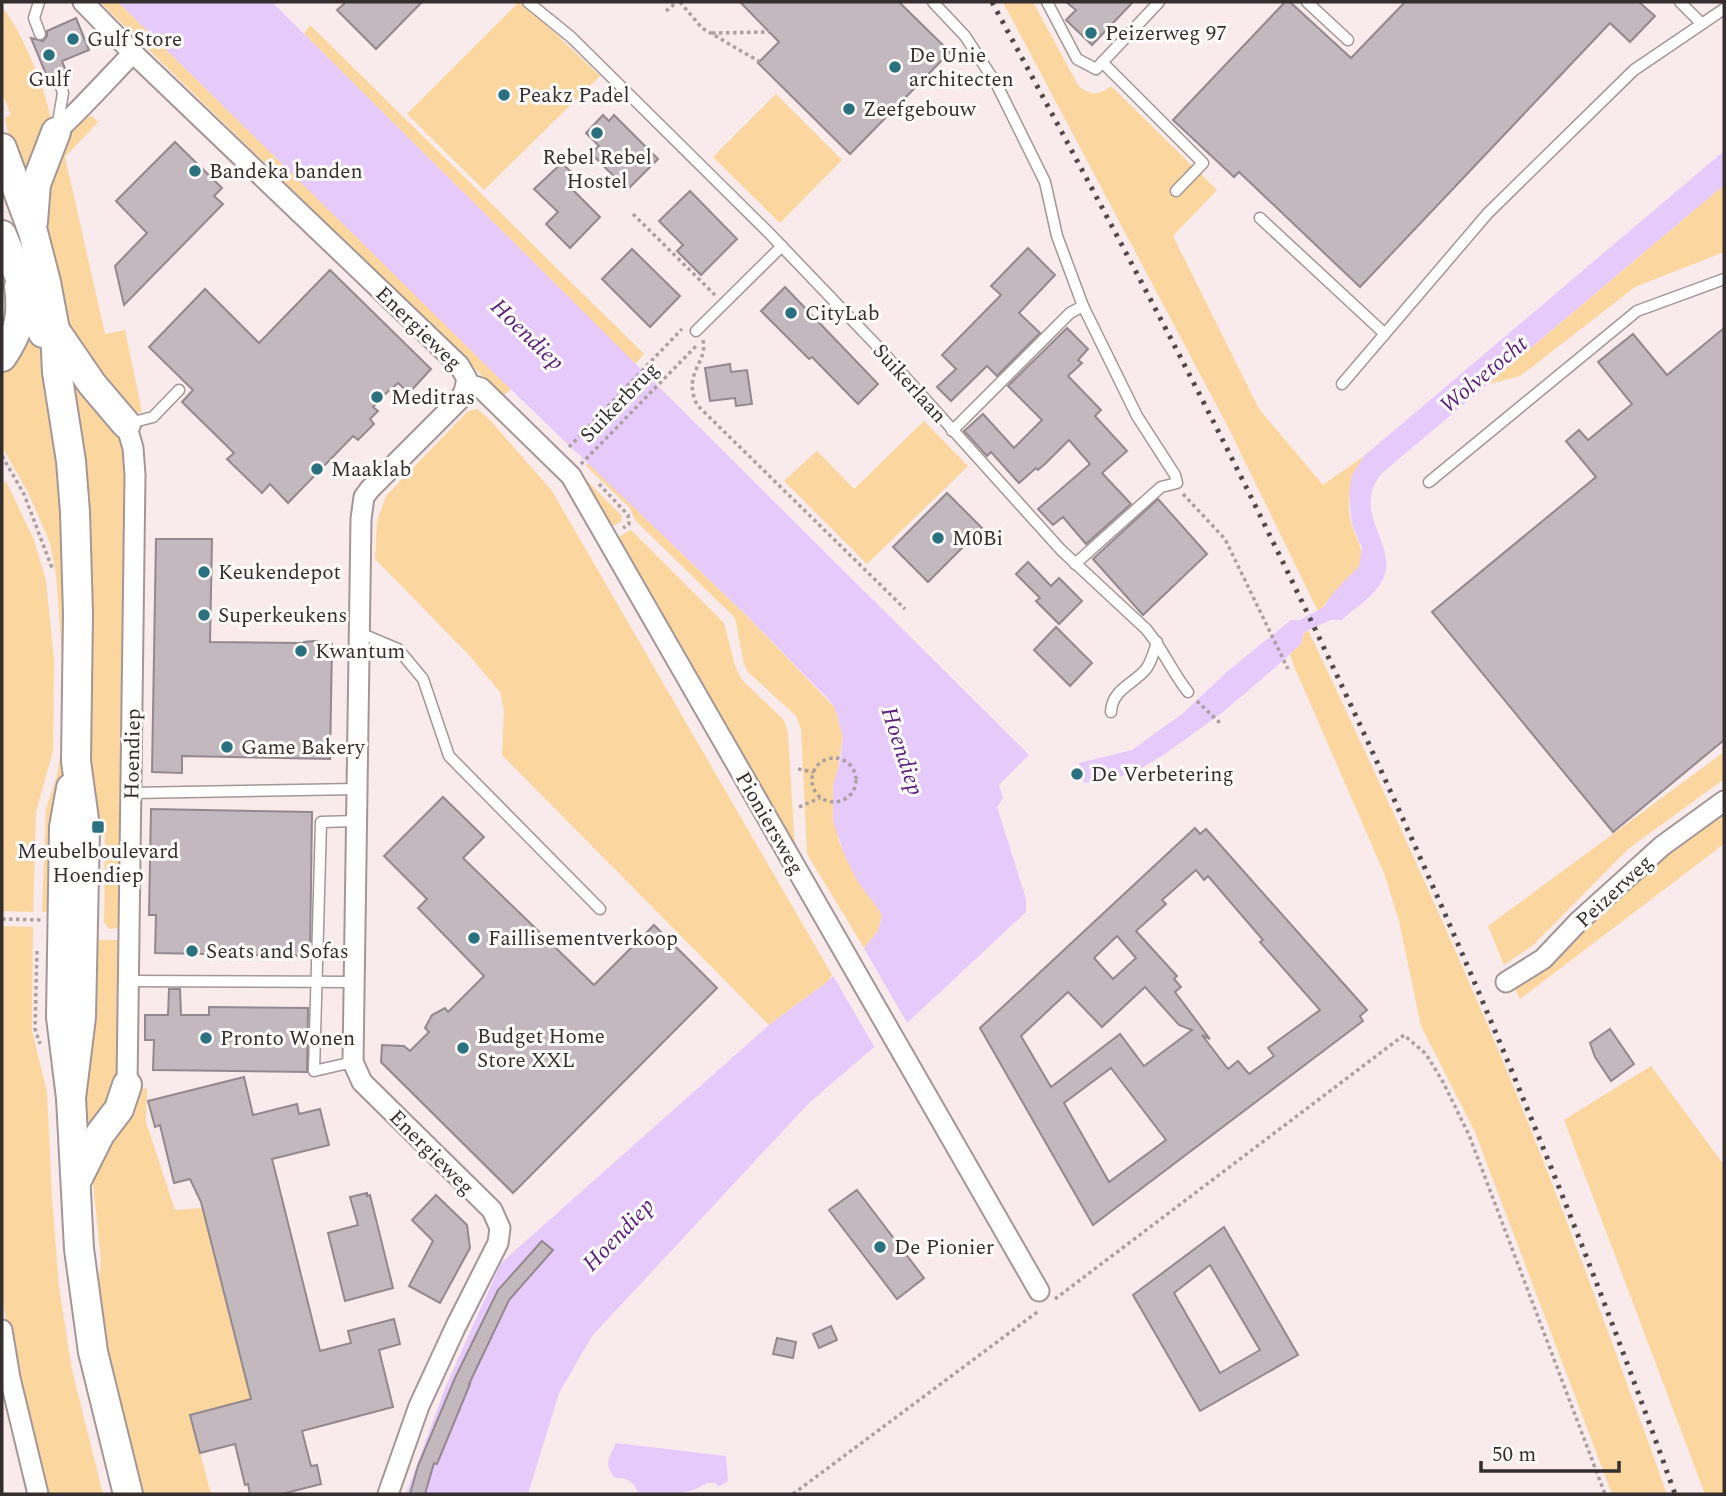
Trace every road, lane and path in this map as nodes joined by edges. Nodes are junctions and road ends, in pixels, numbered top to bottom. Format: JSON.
{"nodes":[{"id":1,"x":39,"y":2,"type":"edge"},
{"id":2,"x":83,"y":2,"type":"edge"},
{"id":3,"x":528,"y":2,"type":"edge"},
{"id":4,"x":679,"y":2,"type":"edge"},
{"id":5,"x":933,"y":2,"type":"edge"},
{"id":6,"x":1047,"y":2,"type":"edge"},
{"id":7,"x":1159,"y":2,"type":"edge"},
{"id":8,"x":1307,"y":2,"type":"edge"},
{"id":9,"x":1680,"y":2,"type":"edge"},
{"id":10,"x":1724,"y":9,"type":"edge"},
{"id":11,"x":666,"y":11,"type":"dead end"},
{"id":12,"x":1702,"y":24,"type":"junction"},
{"id":13,"x":770,"y":32,"type":"dead end"},
{"id":14,"x":710,"y":33,"type":"junction"},
{"id":15,"x":40,"y":34,"type":"dead end"},
{"id":16,"x":1348,"y":40,"type":"dead end"},
{"id":17,"x":133,"y":53,"type":"junction"},
{"id":18,"x":760,"y":62,"type":"dead end"},
{"id":19,"x":1102,"y":62,"type":"junction"},
{"id":20,"x":59,"y":80,"type":"dead end"},
{"id":21,"x":56,"y":132,"type":"junction"},
{"id":22,"x":2,"y":148,"type":"edge"},
{"id":23,"x":1176,"y":191,"type":"dead end"},
{"id":24,"x":633,"y":214,"type":"dead end"},
{"id":25,"x":1260,"y":218,"type":"dead end"},
{"id":26,"x":33,"y":232,"type":"junction"},
{"id":27,"x":2,"y":235,"type":"edge"},
{"id":28,"x":782,"y":246,"type":"junction"},
{"id":29,"x":14,"y":263,"type":"junction"},
{"id":30,"x":1724,"y":279,"type":"edge"},
{"id":31,"x":724,"y":303,"type":"junction"},
{"id":32,"x":1083,"y":306,"type":"junction"},
{"id":33,"x":55,"y":330,"type":"junction"},
{"id":34,"x":1385,"y":334,"type":"junction"},
{"id":35,"x":699,"y":335,"type":"junction"},
{"id":36,"x":695,"y":346,"type":"dead end"},
{"id":37,"x":2,"y":357,"type":"edge"},
{"id":38,"x":57,"y":372,"type":"junction"},
{"id":39,"x":467,"y":384,"type":"junction"},
{"id":40,"x":1342,"y":384,"type":"dead end"},
{"id":41,"x":179,"y":390,"type":"dead end"},
{"id":42,"x":126,"y":424,"type":"junction"},
{"id":43,"x":952,"y":431,"type":"junction"},
{"id":44,"x":567,"y":449,"type":"dead end"},
{"id":45,"x":2,"y":456,"type":"edge"},
{"id":46,"x":589,"y":474,"type":"dead end"},
{"id":47,"x":1429,"y":482,"type":"dead end"},
{"id":48,"x":597,"y":483,"type":"dead end"},
{"id":49,"x":1177,"y":483,"type":"junction"},
{"id":50,"x":623,"y":509,"type":"dead end"},
{"id":51,"x":1075,"y":564,"type":"junction"},
{"id":52,"x":52,"y":574,"type":"dead end"},
{"id":53,"x":905,"y":609,"type":"dead end"},
{"id":54,"x":360,"y":633,"type":"junction"},
{"id":55,"x":1157,"y":642,"type":"junction"},
{"id":56,"x":1288,"y":669,"type":"dead end"},
{"id":57,"x":1188,"y":692,"type":"joint"},
{"id":58,"x":1111,"y":712,"type":"dead end"},
{"id":59,"x":1221,"y":724,"type":"dead end"},
{"id":60,"x":798,"y":769,"type":"dead end"},
{"id":61,"x":814,"y":772,"type":"junction"},
{"id":62,"x":358,"y":789,"type":"junction"},
{"id":63,"x":132,"y":793,"type":"junction"},
{"id":64,"x":820,"y":798,"type":"junction"},
{"id":65,"x":1724,"y":802,"type":"edge"},
{"id":66,"x":799,"y":807,"type":"dead end"},
{"id":67,"x":357,"y":821,"type":"junction"},
{"id":68,"x":600,"y":909,"type":"dead end"},
{"id":69,"x":127,"y":981,"type":"junction"},
{"id":70,"x":316,"y":982,"type":"junction"},
{"id":71,"x":355,"y":982,"type":"junction"},
{"id":72,"x":1506,"y":982,"type":"dead end"},
{"id":73,"x":353,"y":1062,"type":"junction"},
{"id":74,"x":127,"y":1085,"type":"joint"},
{"id":75,"x":75,"y":1184,"type":"junction"},
{"id":76,"x":1039,"y":1291,"type":"dead end"},
{"id":77,"x":2,"y":1330,"type":"edge"},
{"id":78,"x":6,"y":1379,"type":"edge"},
{"id":79,"x":38,"y":1494,"type":"edge"},
{"id":80,"x":128,"y":1494,"type":"edge"},
{"id":81,"x":388,"y":1494,"type":"edge"},
{"id":82,"x":793,"y":1494,"type":"edge"},
{"id":83,"x":1605,"y":1494,"type":"edge"}],
"edges":[{"from":1,"to":15,"type":"lane"},
{"from":2,"to":17,"type":"street","name":"Energieweg"},
{"from":3,"to":28,"type":"lane","name":"Suikerlaan"},
{"from":4,"to":11,"type":"path"},
{"from":4,"to":14,"type":"path"},
{"from":5,"to":32,"type":"lane"},
{"from":6,"to":19,"type":"lane"},
{"from":7,"to":19,"type":"lane"},
{"from":8,"to":16,"type":"lane"},
{"from":9,"to":12,"type":"lane"},
{"from":10,"to":12,"type":"lane"},
{"from":12,"to":34,"type":"lane"},
{"from":13,"to":14,"type":"path"},
{"from":14,"to":18,"type":"path"},
{"from":17,"to":21,"type":"street"},
{"from":17,"to":39,"type":"street","name":"Energieweg"},
{"from":19,"to":23,"type":"lane"},
{"from":20,"to":21,"type":"lane"},
{"from":21,"to":26,"type":"main road"},
{"from":22,"to":26,"type":"main road"},
{"from":24,"to":31,"type":"path"},
{"from":25,"to":34,"type":"lane"},
{"from":26,"to":33,"type":"main road"},
{"from":27,"to":29,"type":"main road"},
{"from":28,"to":31,"type":"lane"},
{"from":28,"to":43,"type":"lane","name":"Suikerlaan"},
{"from":29,"to":37,"type":"main road"},
{"from":29,"to":38,"type":"main road"},
{"from":30,"to":47,"type":"lane"},
{"from":31,"to":35,"type":"lane"},
{"from":32,"to":43,"type":"lane"},
{"from":32,"to":49,"type":"lane"},
{"from":33,"to":38,"type":"main road"},
{"from":33,"to":42,"type":"main road"},
{"from":34,"to":40,"type":"lane"},
{"from":35,"to":44,"type":"path","name":"Suikerbrug"},
{"from":35,"to":53,"type":"path"},
{"from":36,"to":46,"type":"path","name":"Suikerbrug"},
{"from":38,"to":75,"type":"main road"},
{"from":39,"to":54,"type":"street","name":"Energieweg"},
{"from":39,"to":76,"type":"street","name":"Pioniersweg"},
{"from":41,"to":42,"type":"lane"},
{"from":42,"to":63,"type":"street","name":"Hoendiep"},
{"from":43,"to":51,"type":"lane","name":"Suikerlaan"},
{"from":45,"to":52,"type":"path"},
{"from":48,"to":50,"type":"path"},
{"from":49,"to":51,"type":"lane"},
{"from":49,"to":56,"type":"path"},
{"from":51,"to":55,"type":"lane","name":"Suikerlaan"},
{"from":54,"to":62,"type":"street","name":"Energieweg"},
{"from":54,"to":68,"type":"lane"},
{"from":55,"to":57,"type":"lane","name":"Suikerlaan"},
{"from":55,"to":58,"type":"lane"},
{"from":57,"to":59,"type":"path"},
{"from":60,"to":61,"type":"path"},
{"from":61,"to":64,"type":"path"},
{"from":61,"to":64,"type":"path"},
{"from":62,"to":63,"type":"lane"},
{"from":62,"to":67,"type":"street","name":"Energieweg"},
{"from":63,"to":69,"type":"street","name":"Hoendiep"},
{"from":64,"to":66,"type":"path"},
{"from":65,"to":72,"type":"street","name":"Peizerweg"},
{"from":67,"to":70,"type":"lane"},
{"from":67,"to":71,"type":"street","name":"Energieweg"},
{"from":69,"to":70,"type":"lane"},
{"from":69,"to":74,"type":"street","name":"Hoendiep"},
{"from":70,"to":71,"type":"lane"},
{"from":70,"to":73,"type":"lane"},
{"from":71,"to":73,"type":"street","name":"Energieweg"},
{"from":73,"to":81,"type":"street","name":"Energieweg"},
{"from":74,"to":75,"type":"main road"},
{"from":75,"to":80,"type":"main road"},
{"from":77,"to":78,"type":"street"},
{"from":78,"to":79,"type":"street"},
{"from":82,"to":83,"type":"path"}]}
